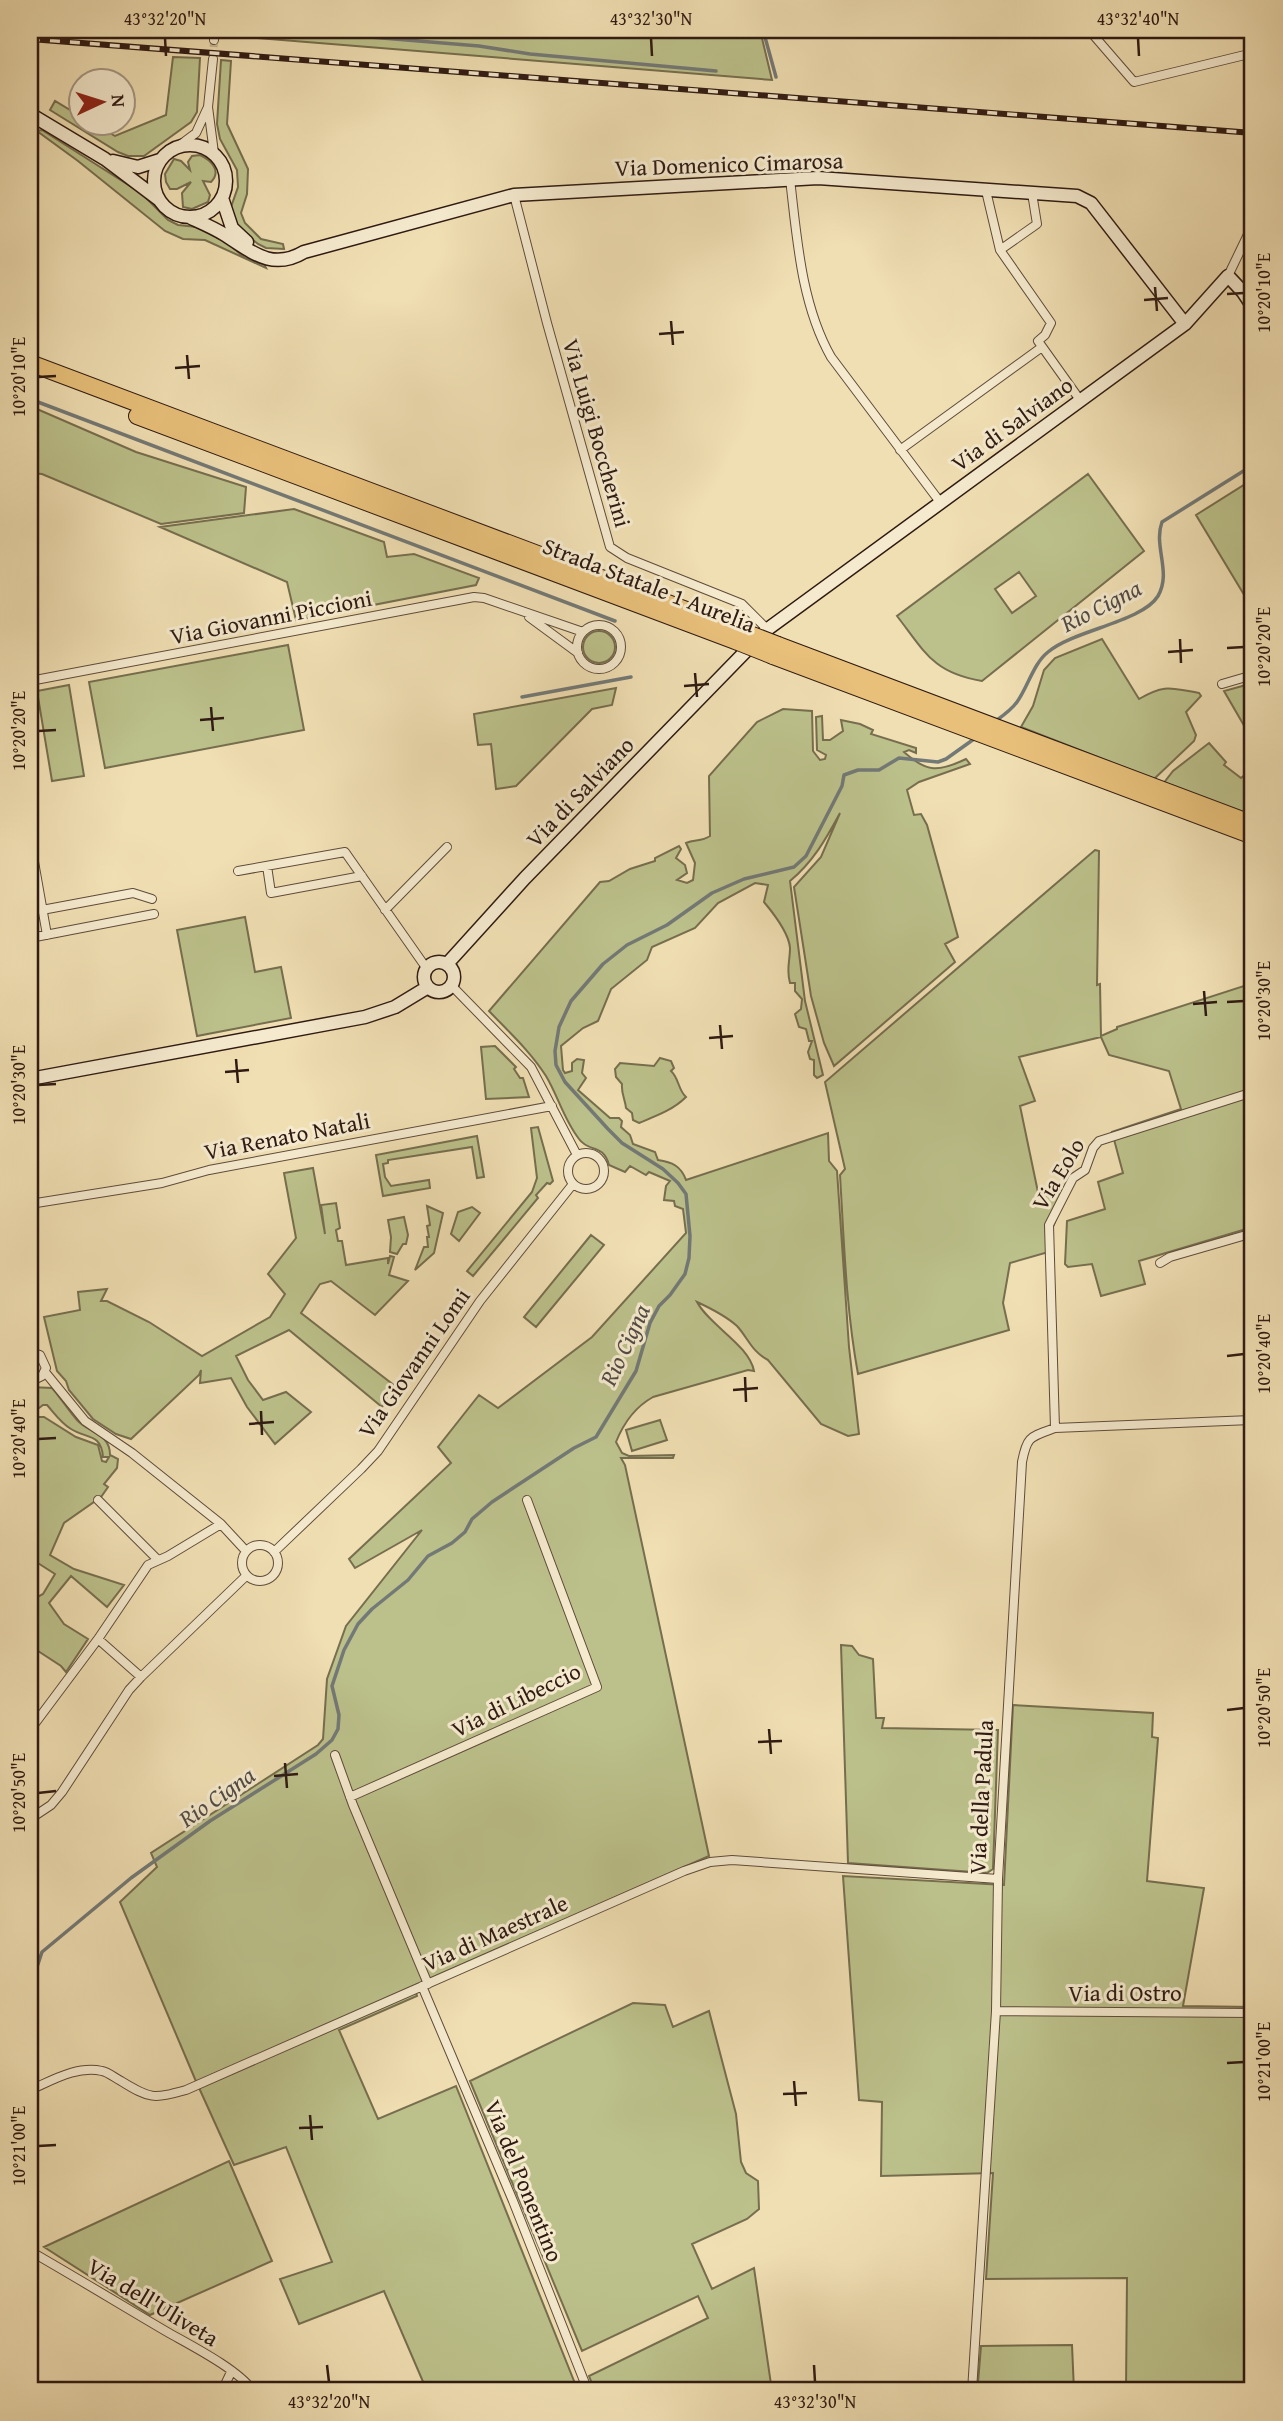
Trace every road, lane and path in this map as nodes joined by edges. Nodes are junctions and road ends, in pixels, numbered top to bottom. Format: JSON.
{"nodes":[{"id":1,"x":215,"y":30,"type":"edge"},
{"id":2,"x":1089,"y":30,"type":"edge"},
{"id":3,"x":214,"y":40,"type":"tunnel mouth"},
{"id":4,"x":1253,"y":53,"type":"edge"},
{"id":5,"x":212,"y":59,"type":"tunnel mouth"},
{"id":6,"x":208,"y":107,"type":"junction"},
{"id":7,"x":30,"y":114,"type":"edge"},
{"id":8,"x":180,"y":145,"type":"junction"},
{"id":9,"x":214,"y":153,"type":"junction"},
{"id":10,"x":105,"y":159,"type":"junction"},
{"id":11,"x":160,"y":160,"type":"junction"},
{"id":12,"x":790,"y":179,"type":"junction"},
{"id":13,"x":1032,"y":193,"type":"junction"},
{"id":14,"x":514,"y":195,"type":"junction"},
{"id":15,"x":987,"y":195,"type":"dead end"},
{"id":16,"x":222,"y":198,"type":"junction"},
{"id":17,"x":159,"y":200,"type":"junction"},
{"id":18,"x":191,"y":218,"type":"junction"},
{"id":19,"x":1253,"y":224,"type":"edge"},
{"id":20,"x":1000,"y":250,"type":"junction"},
{"id":21,"x":304,"y":252,"type":"junction"},
{"id":22,"x":1228,"y":276,"type":"junction"},
{"id":23,"x":1253,"y":307,"type":"edge"},
{"id":24,"x":1185,"y":324,"type":"junction"},
{"id":25,"x":1042,"y":347,"type":"junction"},
{"id":26,"x":30,"y":363,"type":"edge"},
{"id":27,"x":30,"y":375,"type":"edge"},
{"id":28,"x":1080,"y":400,"type":"junction"},
{"id":29,"x":900,"y":450,"type":"junction"},
{"id":30,"x":34,"y":487,"type":"dead end"},
{"id":31,"x":940,"y":502,"type":"junction"},
{"id":32,"x":30,"y":504,"type":"edge"},
{"id":33,"x":517,"y":611,"type":"junction"},
{"id":34,"x":766,"y":630,"type":"joint"},
{"id":35,"x":583,"y":632,"type":"junction"},
{"id":36,"x":741,"y":642,"type":"junction"},
{"id":37,"x":578,"y":653,"type":"junction"},
{"id":38,"x":1253,"y":675,"type":"edge"},
{"id":39,"x":30,"y":681,"type":"edge"},
{"id":40,"x":1222,"y":684,"type":"dead end"},
{"id":41,"x":1053,"y":755,"type":"junction"},
{"id":42,"x":1253,"y":824,"type":"edge"},
{"id":43,"x":1253,"y":836,"type":"edge"},
{"id":44,"x":447,"y":847,"type":"dead end"},
{"id":45,"x":31,"y":856,"type":"edge"},
{"id":46,"x":267,"y":866,"type":"junction"},
{"id":47,"x":238,"y":871,"type":"dead end"},
{"id":48,"x":362,"y":876,"type":"junction"},
{"id":49,"x":152,"y":899,"type":"dead end"},
{"id":50,"x":42,"y":909,"type":"junction"},
{"id":51,"x":385,"y":910,"type":"junction"},
{"id":52,"x":155,"y":914,"type":"dead end"},
{"id":53,"x":47,"y":935,"type":"junction"},
{"id":54,"x":30,"y":938,"type":"edge"},
{"id":55,"x":447,"y":964,"type":"junction"},
{"id":56,"x":427,"y":969,"type":"junction"},
{"id":57,"x":451,"y":985,"type":"junction"},
{"id":58,"x":428,"y":987,"type":"junction"},
{"id":59,"x":30,"y":1077,"type":"edge"},
{"id":60,"x":1253,"y":1092,"type":"edge"},
{"id":61,"x":552,"y":1106,"type":"junction"},
{"id":62,"x":577,"y":1155,"type":"junction"},
{"id":63,"x":573,"y":1185,"type":"junction"},
{"id":64,"x":30,"y":1204,"type":"edge"},
{"id":65,"x":1253,"y":1233,"type":"edge"},
{"id":66,"x":1160,"y":1263,"type":"dead end"},
{"id":67,"x":30,"y":1349,"type":"edge"},
{"id":68,"x":44,"y":1372,"type":"junction"},
{"id":69,"x":30,"y":1382,"type":"edge"},
{"id":70,"x":1253,"y":1418,"type":"edge"},
{"id":71,"x":1055,"y":1428,"type":"junction"},
{"id":72,"x":99,"y":1500,"type":"dead end"},
{"id":73,"x":527,"y":1500,"type":"dead end"},
{"id":74,"x":222,"y":1524,"type":"junction"},
{"id":75,"x":246,"y":1551,"type":"junction"},
{"id":76,"x":274,"y":1552,"type":"junction"},
{"id":77,"x":157,"y":1559,"type":"junction"},
{"id":78,"x":246,"y":1576,"type":"junction"},
{"id":79,"x":98,"y":1639,"type":"junction"},
{"id":80,"x":141,"y":1677,"type":"junction"},
{"id":81,"x":30,"y":1730,"type":"edge"},
{"id":82,"x":335,"y":1755,"type":"dead end"},
{"id":83,"x":350,"y":1797,"type":"junction"},
{"id":84,"x":30,"y":1819,"type":"edge"},
{"id":85,"x":998,"y":1879,"type":"junction"},
{"id":86,"x":425,"y":1985,"type":"junction"},
{"id":87,"x":996,"y":2011,"type":"junction"},
{"id":88,"x":1253,"y":2013,"type":"edge"},
{"id":89,"x":30,"y":2090,"type":"edge"},
{"id":90,"x":31,"y":2255,"type":"edge"},
{"id":91,"x":1253,"y":2325,"type":"edge"},
{"id":92,"x":1250,"y":2341,"type":"dead end"},
{"id":93,"x":231,"y":2372,"type":"junction"},
{"id":94,"x":973,"y":2389,"type":"edge"},
{"id":95,"x":222,"y":2391,"type":"edge"},
{"id":96,"x":253,"y":2391,"type":"edge"},
{"id":97,"x":588,"y":2391,"type":"edge"},
{"id":98,"x":983,"y":2391,"type":"edge"}],
"edges":[{"from":1,"to":3,"type":"street"},
{"from":2,"to":4,"type":"street"},
{"from":5,"to":6,"type":"street"},
{"from":6,"to":8,"type":"street"},
{"from":6,"to":9,"type":"street"},
{"from":7,"to":10,"type":"street"},
{"from":8,"to":9,"type":"street"},
{"from":8,"to":11,"type":"street"},
{"from":9,"to":16,"type":"street"},
{"from":10,"to":11,"type":"street"},
{"from":10,"to":17,"type":"street"},
{"from":11,"to":17,"type":"street"},
{"from":12,"to":13,"type":"street","name":"Via Domenico Cimarosa"},
{"from":12,"to":14,"type":"street","name":"Via Domenico Cimarosa"},
{"from":12,"to":29,"type":"street"},
{"from":13,"to":20,"type":"street"},
{"from":13,"to":24,"type":"street","name":"Via Domenico Cimarosa"},
{"from":14,"to":21,"type":"street","name":"Via Domenico Cimarosa"},
{"from":14,"to":34,"type":"street","name":"Via Luigi Boccherini"},
{"from":15,"to":20,"type":"street"},
{"from":16,"to":18,"type":"street"},
{"from":16,"to":21,"type":"street","name":"Via Domenico Cimarosa"},
{"from":17,"to":18,"type":"street"},
{"from":18,"to":21,"type":"street","name":"Via Domenico Cimarosa"},
{"from":19,"to":22,"type":"street","name":"Via di Salviano"},
{"from":20,"to":25,"type":"street"},
{"from":22,"to":23,"type":"street"},
{"from":22,"to":24,"type":"street","name":"Via di Salviano"},
{"from":24,"to":28,"type":"street","name":"Via di Salviano"},
{"from":25,"to":28,"type":"street"},
{"from":25,"to":29,"type":"street"},
{"from":26,"to":36,"type":"highway","name":"Strada Statale 1 Aurelia"},
{"from":27,"to":36,"type":"highway","name":"Strada Statale 1 Aurelia"},
{"from":28,"to":31,"type":"street","name":"Via di Salviano"},
{"from":29,"to":31,"type":"street"},
{"from":30,"to":32,"type":"street"},
{"from":31,"to":34,"type":"street","name":"Via di Salviano"},
{"from":33,"to":35,"type":"street","name":"Via Giovanni Piccioni"},
{"from":33,"to":37,"type":"street","name":"Via Giovanni Piccioni"},
{"from":33,"to":39,"type":"street","name":"Via Giovanni Piccioni"},
{"from":35,"to":37,"type":"street"},
{"from":35,"to":37,"type":"street"},
{"from":36,"to":41,"type":"highway","name":"Strada Statale 1 Aurelia","bridge":true},
{"from":36,"to":55,"type":"street","name":"Via di Salviano"},
{"from":38,"to":40,"type":"street"},
{"from":41,"to":42,"type":"highway","name":"Strada Statale 1 Aurelia"},
{"from":41,"to":43,"type":"highway","name":"Strada Statale 1 Aurelia"},
{"from":44,"to":51,"type":"street"},
{"from":45,"to":50,"type":"street"},
{"from":46,"to":47,"type":"street"},
{"from":46,"to":48,"type":"street"},
{"from":46,"to":48,"type":"street"},
{"from":48,"to":51,"type":"street"},
{"from":49,"to":50,"type":"street"},
{"from":50,"to":53,"type":"street"},
{"from":51,"to":56,"type":"street"},
{"from":52,"to":53,"type":"street"},
{"from":53,"to":54,"type":"street"},
{"from":55,"to":56,"type":"street"},
{"from":55,"to":57,"type":"street"},
{"from":56,"to":58,"type":"street"},
{"from":57,"to":58,"type":"street"},
{"from":57,"to":61,"type":"street"},
{"from":58,"to":59,"type":"street"},
{"from":60,"to":71,"type":"street","name":"Via Eolo"},
{"from":61,"to":62,"type":"street"},
{"from":61,"to":64,"type":"street","name":"Via Renato Natali"},
{"from":62,"to":63,"type":"street"},
{"from":62,"to":63,"type":"street"},
{"from":63,"to":76,"type":"street","name":"Via Giovanni Lomi"},
{"from":65,"to":66,"type":"street"},
{"from":67,"to":68,"type":"street"},
{"from":68,"to":69,"type":"street"},
{"from":68,"to":74,"type":"street"},
{"from":70,"to":71,"type":"street","name":"Via della Padula"},
{"from":71,"to":85,"type":"street","name":"Via della Padula"},
{"from":72,"to":77,"type":"street"},
{"from":73,"to":83,"type":"street","name":"Via di Libeccio"},
{"from":74,"to":75,"type":"street"},
{"from":74,"to":77,"type":"street"},
{"from":75,"to":76,"type":"street"},
{"from":75,"to":78,"type":"street"},
{"from":76,"to":78,"type":"street"},
{"from":77,"to":79,"type":"street"},
{"from":78,"to":80,"type":"street"},
{"from":79,"to":80,"type":"street"},
{"from":79,"to":81,"type":"street"},
{"from":80,"to":84,"type":"street"},
{"from":82,"to":83,"type":"street"},
{"from":83,"to":86,"type":"street"},
{"from":85,"to":86,"type":"street","name":"Via di Maestrale"},
{"from":85,"to":87,"type":"street","name":"Via della Padula"},
{"from":86,"to":89,"type":"street","name":"Via di Maestrale"},
{"from":86,"to":97,"type":"street","name":"Via del Ponentino"},
{"from":87,"to":88,"type":"street","name":"Via di Ostro"},
{"from":87,"to":94,"type":"street","name":"Via della Padula"},
{"from":90,"to":93,"type":"street","name":"Via dell'Uliveta"},
{"from":91,"to":92,"type":"street"},
{"from":93,"to":95,"type":"street"},
{"from":93,"to":96,"type":"street","name":"Via dell'Uliveta"},
{"from":94,"to":98,"type":"street"}]}
